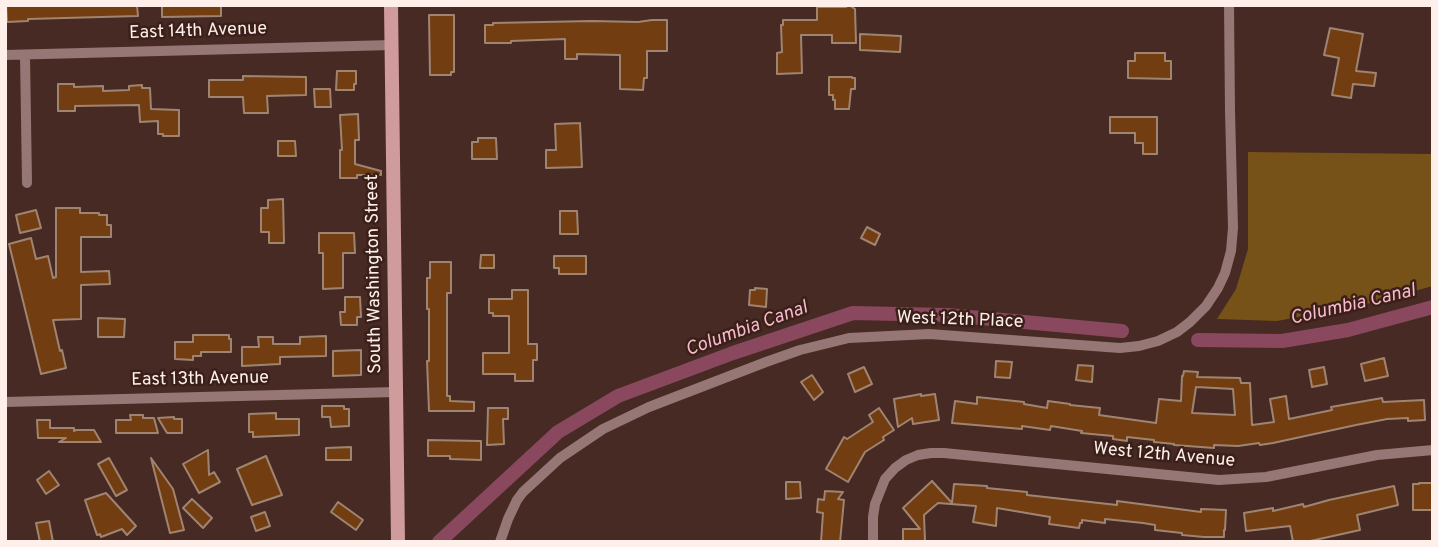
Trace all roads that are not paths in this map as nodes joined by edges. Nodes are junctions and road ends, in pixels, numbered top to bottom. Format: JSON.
{"nodes":[{"id":1,"x":391,"y":5,"type":"edge"},
{"id":2,"x":1230,"y":5,"type":"edge"},
{"id":3,"x":392,"y":45,"type":"junction"},
{"id":4,"x":5,"y":55,"type":"edge"},
{"id":5,"x":25,"y":55,"type":"junction"},
{"id":6,"x":27,"y":183,"type":"dead end"},
{"id":7,"x":396,"y":392,"type":"junction"},
{"id":8,"x":5,"y":402,"type":"edge"},
{"id":9,"x":1433,"y":450,"type":"edge"},
{"id":10,"x":398,"y":542,"type":"edge"},
{"id":11,"x":500,"y":542,"type":"edge"},
{"id":12,"x":873,"y":542,"type":"edge"}],
"edges":[{"from":1,"to":3,"type":"main road","name":"South Washington Street"},
{"from":2,"to":11,"type":"street","name":"West 12th Place"},
{"from":3,"to":5,"type":"street","name":"East 14th Avenue"},
{"from":3,"to":7,"type":"main road","name":"South Washington Street"},
{"from":4,"to":5,"type":"street","name":"East 14th Avenue"},
{"from":5,"to":6,"type":"street"},
{"from":7,"to":8,"type":"street","name":"East 13th Avenue"},
{"from":7,"to":10,"type":"main road","name":"South Washington Street"},
{"from":9,"to":12,"type":"street","name":"West 12th Avenue"}]}
